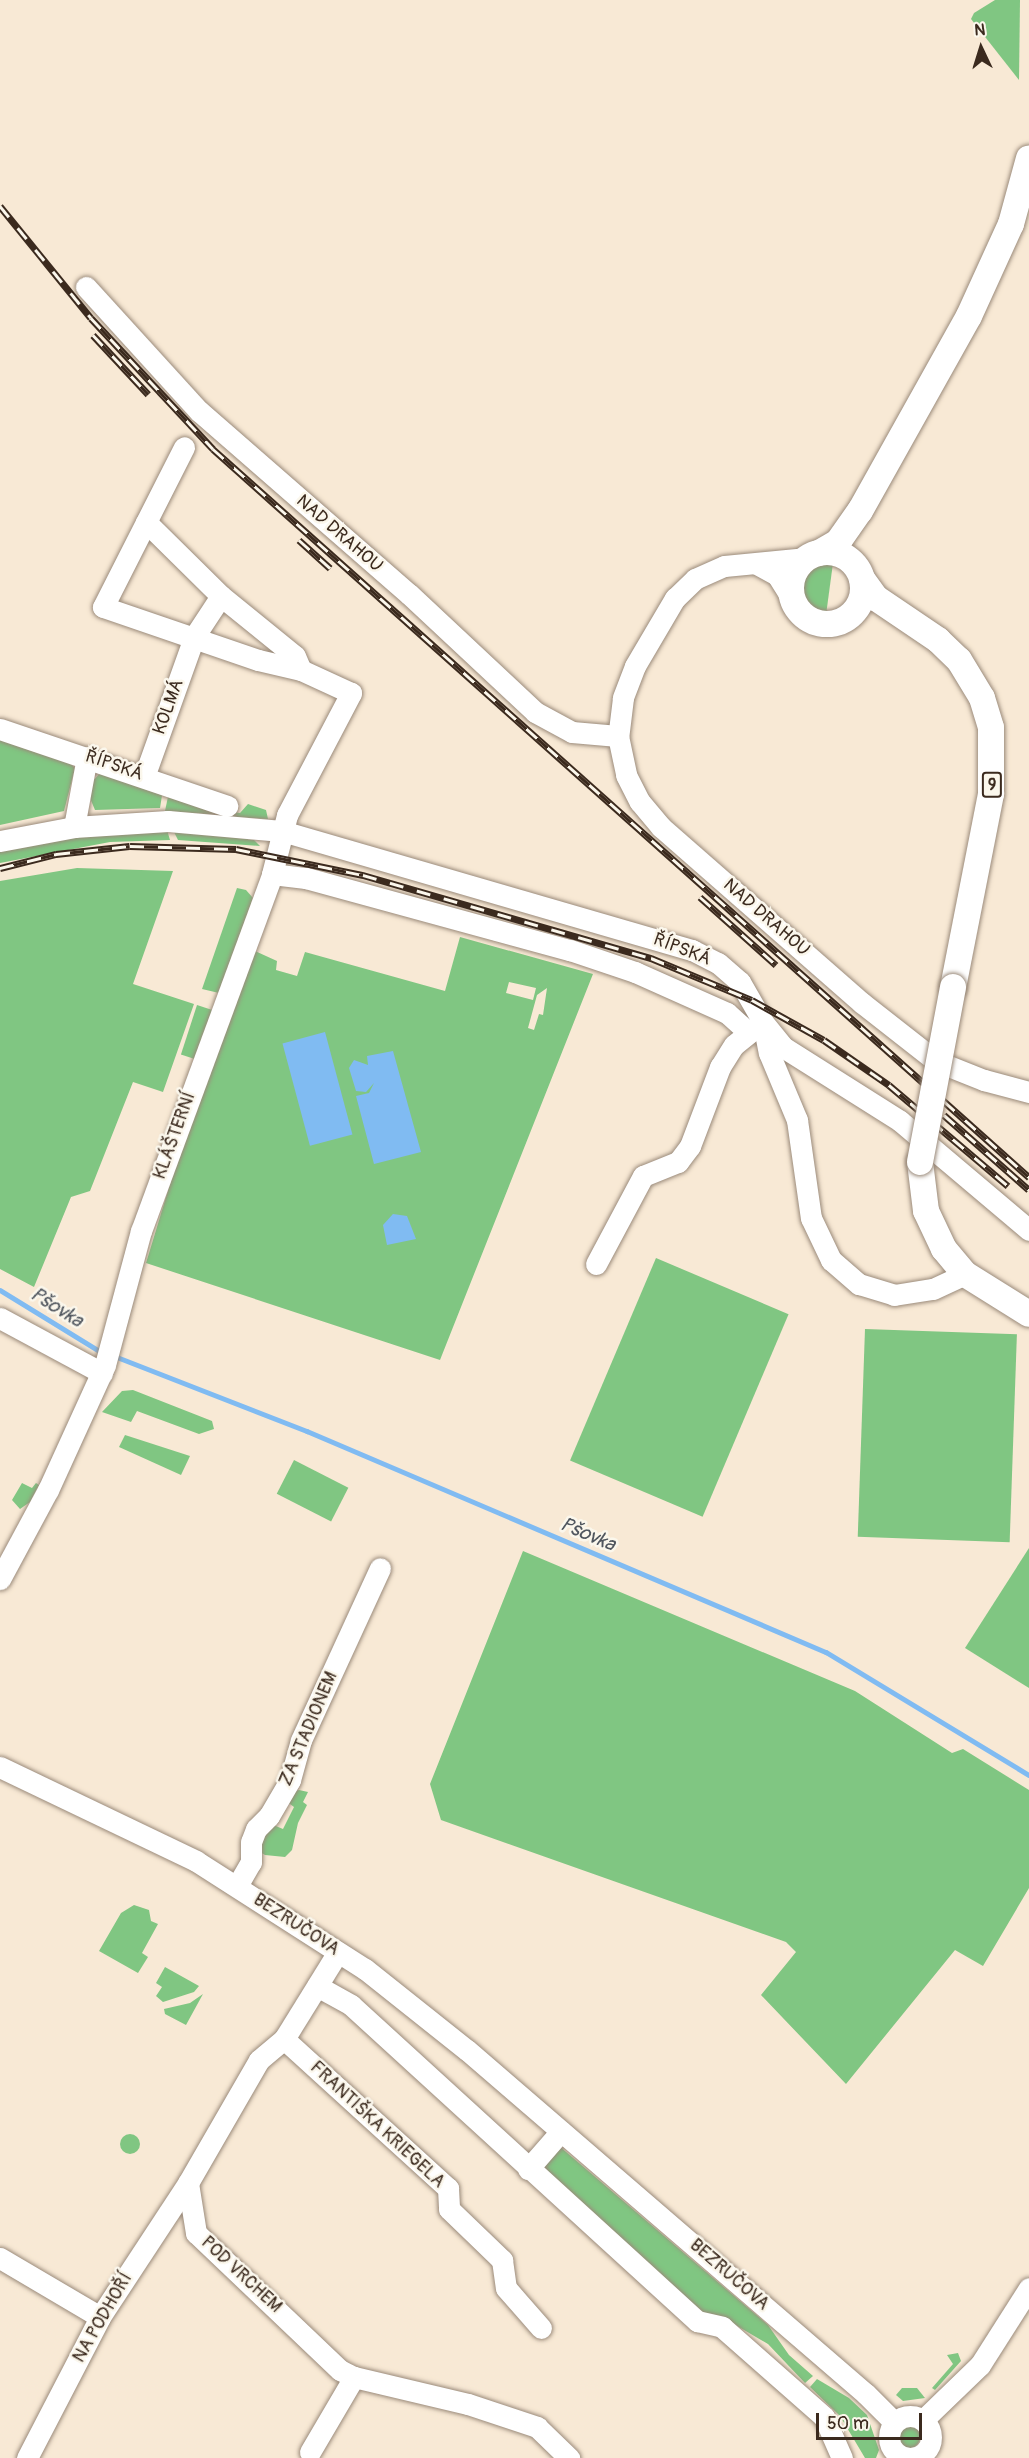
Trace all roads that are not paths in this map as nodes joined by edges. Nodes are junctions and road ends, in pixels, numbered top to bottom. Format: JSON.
{"nodes":[{"id":1,"x":1029,"y":158,"type":"edge"},
{"id":2,"x":86,"y":287,"type":"dead end"},
{"id":3,"x":184,"y":447,"type":"dead end"},
{"id":4,"x":860,"y":511,"type":"junction"},
{"id":5,"x":146,"y":522,"type":"junction"},
{"id":6,"x":813,"y":555,"type":"junction"},
{"id":7,"x":756,"y":564,"type":"junction"},
{"id":8,"x":859,"y":573,"type":"junction"},
{"id":9,"x":221,"y":597,"type":"junction"},
{"id":10,"x":792,"y":599,"type":"junction"},
{"id":11,"x":849,"y":617,"type":"junction"},
{"id":12,"x":902,"y":617,"type":"junction"},
{"id":13,"x":194,"y":637,"type":"junction"},
{"id":14,"x":301,"y":670,"type":"junction"},
{"id":15,"x":0,"y":729,"type":"edge"},
{"id":16,"x":618,"y":736,"type":"junction"},
{"id":17,"x":87,"y":757,"type":"junction"},
{"id":18,"x":144,"y":777,"type":"junction"},
{"id":19,"x":227,"y":806,"type":"dead end"},
{"id":20,"x":74,"y":827,"type":"junction"},
{"id":21,"x":282,"y":831,"type":"junction"},
{"id":22,"x":0,"y":841,"type":"edge"},
{"id":23,"x":272,"y":874,"type":"junction"},
{"id":24,"x":755,"y":1027,"type":"junction"},
{"id":25,"x":1029,"y":1092,"type":"edge"},
{"id":26,"x":1029,"y":1230,"type":"edge"},
{"id":27,"x":596,"y":1264,"type":"dead end"},
{"id":28,"x":965,"y":1275,"type":"junction"},
{"id":29,"x":1029,"y":1314,"type":"edge"},
{"id":30,"x":0,"y":1318,"type":"edge"},
{"id":31,"x":104,"y":1369,"type":"junction"},
{"id":32,"x":380,"y":1568,"type":"dead end"},
{"id":33,"x":0,"y":1579,"type":"edge"},
{"id":34,"x":0,"y":1767,"type":"edge"},
{"id":35,"x":237,"y":1886,"type":"junction"},
{"id":36,"x":338,"y":1952,"type":"junction"},
{"id":37,"x":317,"y":1986,"type":"junction"},
{"id":38,"x":284,"y":2039,"type":"junction"},
{"id":39,"x":561,"y":2132,"type":"junction"},
{"id":40,"x":528,"y":2169,"type":"junction"},
{"id":41,"x":188,"y":2182,"type":"junction"},
{"id":42,"x":0,"y":2258,"type":"edge"},
{"id":43,"x":1029,"y":2288,"type":"edge"},
{"id":44,"x":100,"y":2317,"type":"junction"},
{"id":45,"x":541,"y":2328,"type":"dead end"},
{"id":46,"x":354,"y":2377,"type":"junction"},
{"id":47,"x":923,"y":2420,"type":"junction"},
{"id":48,"x":894,"y":2422,"type":"junction"},
{"id":49,"x":310,"y":2452,"type":"dead end"},
{"id":50,"x":930,"y":2455,"type":"edge"},
{"id":51,"x":897,"y":2456,"type":"edge"},
{"id":52,"x":27,"y":2458,"type":"edge"},
{"id":53,"x":569,"y":2458,"type":"edge"},
{"id":54,"x":842,"y":2458,"type":"edge"}],
"edges":[{"from":1,"to":4,"type":"main road"},
{"from":2,"to":16,"type":"street","name":"NAD DRAHOU"},
{"from":3,"to":5,"type":"street"},
{"from":4,"to":6,"type":"main road"},
{"from":4,"to":8,"type":"main road"},
{"from":5,"to":9,"type":"street"},
{"from":5,"to":13,"type":"street"},
{"from":6,"to":7,"type":"street","name":"NAD DRAHOU"},
{"from":6,"to":8,"type":"main road","number":"9"},
{"from":6,"to":10,"type":"main road"},
{"from":7,"to":10,"type":"street"},
{"from":7,"to":16,"type":"street","name":"NAD DRAHOU"},
{"from":8,"to":11,"type":"main road"},
{"from":8,"to":12,"type":"main road","number":"9"},
{"from":9,"to":13,"type":"street","name":"KOLMÁ"},
{"from":9,"to":14,"type":"street"},
{"from":10,"to":11,"type":"main road"},
{"from":11,"to":12,"type":"main road"},
{"from":12,"to":28,"type":"main road","number":"9","bridge":true},
{"from":13,"to":14,"type":"street"},
{"from":13,"to":18,"type":"street","name":"KOLMÁ"},
{"from":14,"to":21,"type":"street","name":"KLÁŠTERNÍ"},
{"from":15,"to":17,"type":"street","name":"ŘÍPSKÁ"},
{"from":16,"to":25,"type":"street","name":"NAD DRAHOU"},
{"from":17,"to":18,"type":"street","name":"ŘÍPSKÁ"},
{"from":17,"to":20,"type":"street"},
{"from":18,"to":19,"type":"street","name":"ŘÍPSKÁ"},
{"from":20,"to":21,"type":"street","name":"ŘÍPSKÁ"},
{"from":20,"to":22,"type":"street","name":"ŘÍPSKÁ"},
{"from":21,"to":23,"type":"street","name":"KLÁŠTERNÍ"},
{"from":21,"to":24,"type":"street","name":"ŘÍPSKÁ"},
{"from":23,"to":24,"type":"street"},
{"from":23,"to":31,"type":"street","name":"KLÁŠTERNÍ"},
{"from":24,"to":26,"type":"street","name":"ŘÍPSKÁ"},
{"from":24,"to":27,"type":"street"},
{"from":24,"to":28,"type":"street"},
{"from":28,"to":29,"type":"main road","number":"9"},
{"from":30,"to":31,"type":"street"},
{"from":31,"to":33,"type":"street","name":"KLÁŠTERNÍ"},
{"from":32,"to":35,"type":"street","name":"ZA STADIONEM"},
{"from":34,"to":35,"type":"street","name":"BEZRUČOVA"},
{"from":35,"to":36,"type":"street","name":"BEZRUČOVA"},
{"from":36,"to":37,"type":"street"},
{"from":36,"to":39,"type":"street","name":"BEZRUČOVA"},
{"from":37,"to":38,"type":"street"},
{"from":37,"to":40,"type":"street"},
{"from":38,"to":41,"type":"street"},
{"from":38,"to":45,"type":"street","name":"FRANTIŠKA KRIEGELA"},
{"from":39,"to":40,"type":"street"},
{"from":39,"to":48,"type":"street","name":"BEZRUČOVA"},
{"from":40,"to":54,"type":"street"},
{"from":41,"to":44,"type":"street","name":"NA PODHOŘÍ"},
{"from":41,"to":46,"type":"street","name":"POD VRCHEM"},
{"from":42,"to":44,"type":"street"},
{"from":43,"to":47,"type":"street"},
{"from":44,"to":52,"type":"street","name":"NA PODHOŘÍ"},
{"from":46,"to":49,"type":"street"},
{"from":46,"to":53,"type":"street","name":"POD VRCHEM"},
{"from":47,"to":48,"type":"street"},
{"from":47,"to":50,"type":"street"},
{"from":48,"to":51,"type":"street"},
{"from":50,"to":51,"type":"street"}]}
